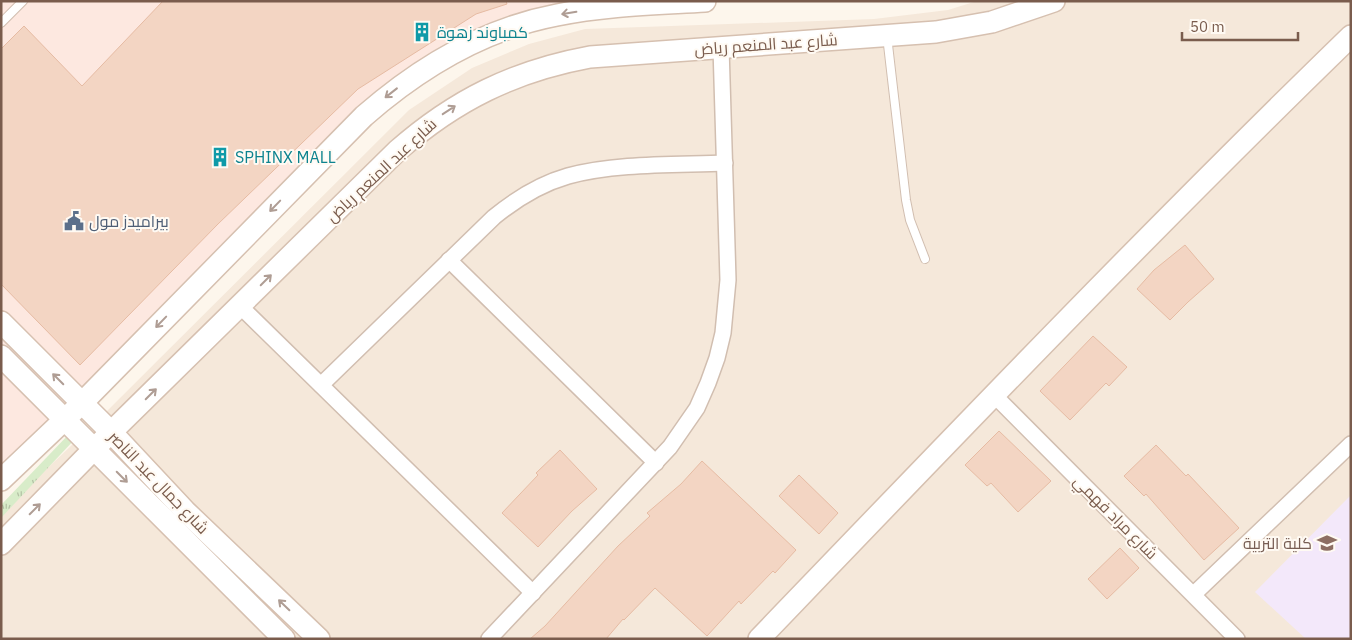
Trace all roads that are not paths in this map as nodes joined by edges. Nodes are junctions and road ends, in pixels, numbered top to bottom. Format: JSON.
{"nodes":[{"id":1,"x":23,"y":1,"type":"edge"},
{"id":2,"x":705,"y":1,"type":"edge"},
{"id":3,"x":1054,"y":1,"type":"edge"},
{"id":4,"x":1,"y":23,"type":"edge"},
{"id":5,"x":888,"y":36,"type":"junction"},
{"id":6,"x":1351,"y":36,"type":"edge"},
{"id":7,"x":721,"y":47,"type":"junction"},
{"id":8,"x":725,"y":163,"type":"junction"},
{"id":9,"x":925,"y":259,"type":"dead end"},
{"id":10,"x":449,"y":260,"type":"junction"},
{"id":11,"x":240,"y":306,"type":"junction"},
{"id":12,"x":1,"y":322,"type":"edge"},
{"id":13,"x":1,"y":356,"type":"edge"},
{"id":14,"x":321,"y":385,"type":"junction"},
{"id":15,"x":994,"y":395,"type":"junction"},
{"id":16,"x":82,"y":403,"type":"junction"},
{"id":17,"x":64,"y":418,"type":"junction"},
{"id":18,"x":112,"y":433,"type":"junction"},
{"id":19,"x":1351,"y":444,"type":"edge"},
{"id":20,"x":94,"y":449,"type":"junction"},
{"id":21,"x":656,"y":463,"type":"junction"},
{"id":22,"x":1,"y":480,"type":"edge"},
{"id":23,"x":1,"y":544,"type":"edge"},
{"id":24,"x":533,"y":593,"type":"junction"},
{"id":25,"x":1194,"y":594,"type":"junction"},
{"id":26,"x":284,"y":639,"type":"edge"},
{"id":27,"x":319,"y":639,"type":"edge"},
{"id":28,"x":489,"y":639,"type":"edge"},
{"id":29,"x":759,"y":639,"type":"edge"},
{"id":30,"x":1237,"y":639,"type":"edge"}],
"edges":[{"from":1,"to":4,"type":"lane"},
{"from":2,"to":16,"type":"street","one_way":true},
{"from":3,"to":5,"type":"street","name":"شارع عبد المنعم رياض"},
{"from":5,"to":7,"type":"street","name":"شارع عبد المنعم رياض"},
{"from":5,"to":9,"type":"lane"},
{"from":6,"to":15,"type":"street"},
{"from":7,"to":8,"type":"street"},
{"from":11,"to":7,"type":"street","name":"شارع عبد المنعم رياض","one_way":true},
{"from":8,"to":10,"type":"street"},
{"from":8,"to":21,"type":"street"},
{"from":10,"to":14,"type":"street"},
{"from":10,"to":21,"type":"street"},
{"from":11,"to":14,"type":"street"},
{"from":18,"to":11,"type":"street","name":"شارع عبد المنعم رياض","one_way":true},
{"from":16,"to":12,"type":"street","name":"شارع جمال عبد الناصر","one_way":true},
{"from":13,"to":17,"type":"street","name":"شارع جمال عبد الناصر"},
{"from":14,"to":24,"type":"street"},
{"from":15,"to":25,"type":"street","name":"شارع مراد فهمي"},
{"from":15,"to":29,"type":"street"},
{"from":16,"to":17,"type":"street"},
{"from":16,"to":18,"type":"street","name":"شارع جمال عبد الناصر"},
{"from":17,"to":20,"type":"street","name":"شارع جمال عبد الناصر"},
{"from":17,"to":22,"type":"street"},
{"from":18,"to":20,"type":"street","name":"شارع عبد المنعم رياض"},
{"from":27,"to":18,"type":"street","name":"شارع جمال عبد الناصر","one_way":true},
{"from":19,"to":25,"type":"street"},
{"from":23,"to":20,"type":"street","name":"شارع عبد المنعم رياض","one_way":true},
{"from":20,"to":26,"type":"street","name":"شارع جمال عبد الناصر","one_way":true},
{"from":21,"to":24,"type":"street"},
{"from":24,"to":28,"type":"street"},
{"from":25,"to":30,"type":"street","name":"شارع مراد فهمي"}]}
